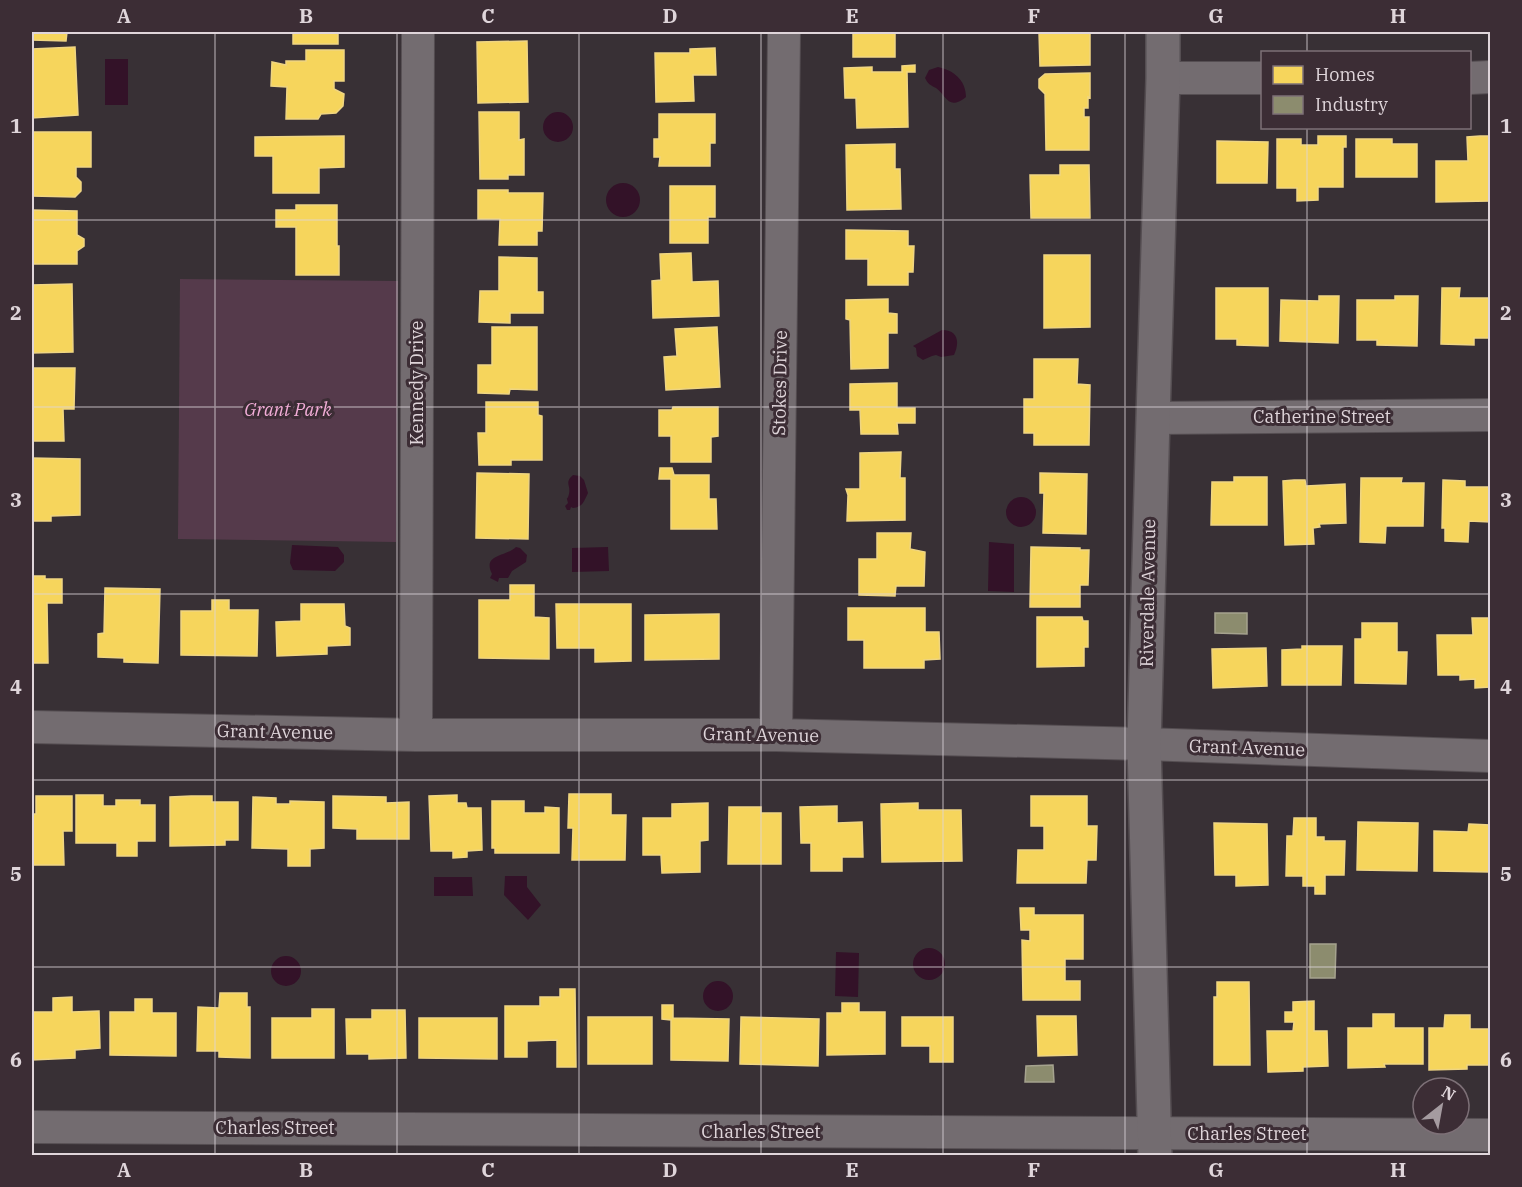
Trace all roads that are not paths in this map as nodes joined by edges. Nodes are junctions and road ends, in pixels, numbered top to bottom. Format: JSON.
{"nodes":[{"id":1,"x":418,"y":32,"type":"edge"},
{"id":2,"x":784,"y":32,"type":"edge"},
{"id":3,"x":1163,"y":32,"type":"edge"},
{"id":4,"x":1491,"y":77,"type":"edge"},
{"id":5,"x":1163,"y":78,"type":"junction"},
{"id":6,"x":1261,"y":78,"type":"edge"},
{"id":7,"x":1471,"y":78,"type":"edge"},
{"id":8,"x":1491,"y":415,"type":"edge"},
{"id":9,"x":1152,"y":418,"type":"junction"},
{"id":10,"x":32,"y":728,"type":"edge"},
{"id":11,"x":416,"y":735,"type":"junction"},
{"id":12,"x":776,"y":735,"type":"junction"},
{"id":13,"x":1144,"y":744,"type":"junction"},
{"id":14,"x":1491,"y":756,"type":"edge"},
{"id":15,"x":32,"y":1127,"type":"edge"},
{"id":16,"x":1491,"y":1135,"type":"edge"},
{"id":17,"x":1155,"y":1145,"type":"edge"}],
"edges":[{"from":1,"to":11,"type":"street","name":"Kennedy Drive"},
{"from":2,"to":12,"type":"street","name":"Stokes Drive"},
{"from":3,"to":5,"type":"street","name":"Riverdale Avenue"},
{"from":4,"to":7,"type":"street"},
{"from":5,"to":6,"type":"street"},
{"from":5,"to":9,"type":"street","name":"Riverdale Avenue"},
{"from":8,"to":9,"type":"street","name":"Catherine Street"},
{"from":9,"to":13,"type":"street","name":"Riverdale Avenue"},
{"from":10,"to":11,"type":"street","name":"Grant Avenue"},
{"from":11,"to":12,"type":"street","name":"Grant Avenue"},
{"from":12,"to":13,"type":"street","name":"Grant Avenue"},
{"from":13,"to":14,"type":"street","name":"Grant Avenue"},
{"from":13,"to":17,"type":"street","name":"Riverdale Avenue"},
{"from":15,"to":17,"type":"street","name":"Charles Street"},
{"from":16,"to":17,"type":"street","name":"Charles Street"}]}
